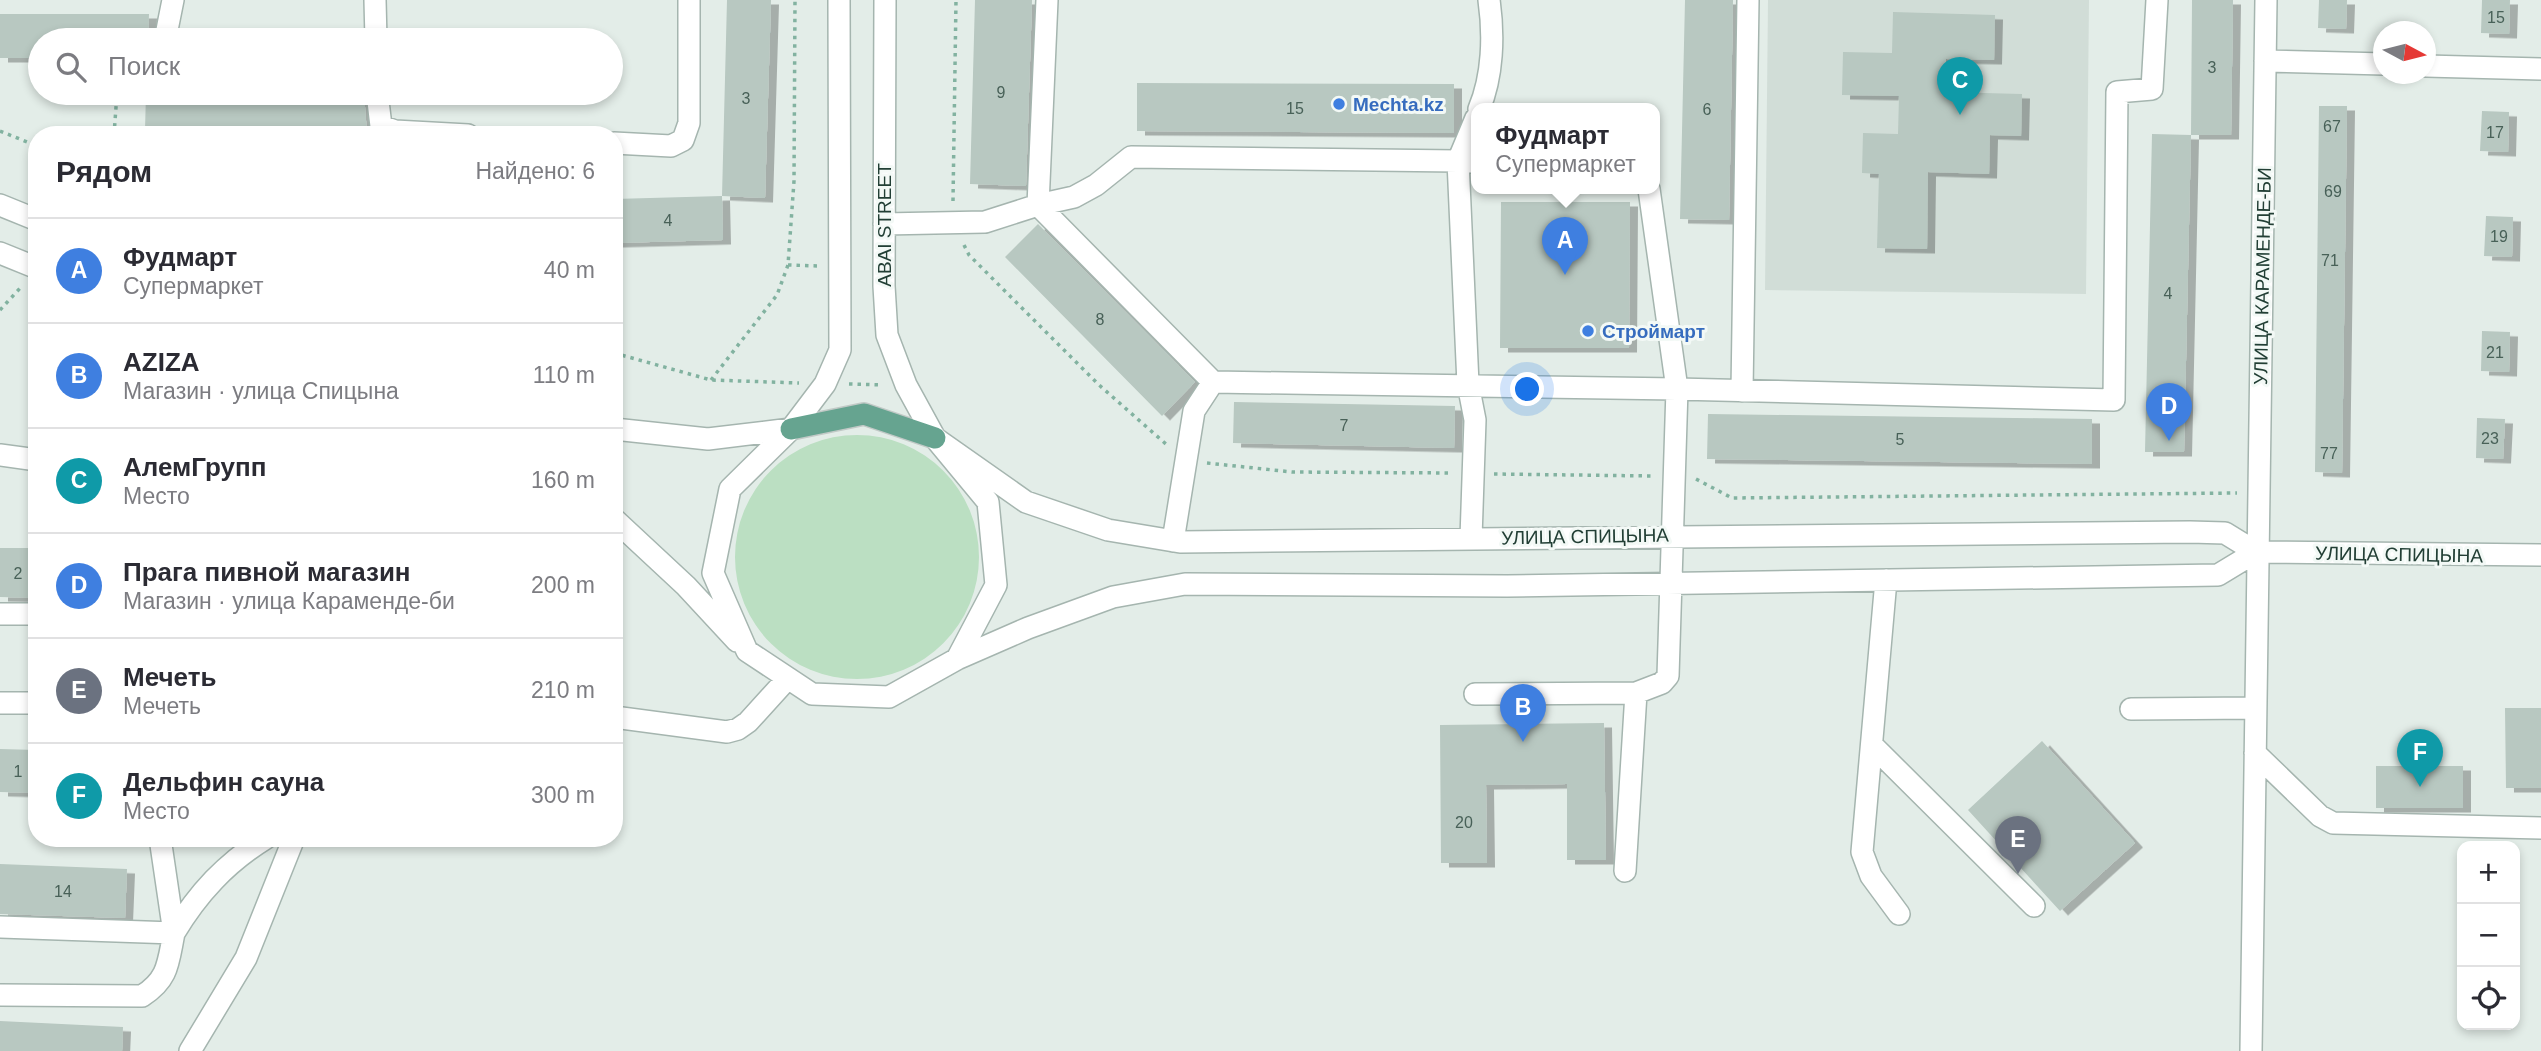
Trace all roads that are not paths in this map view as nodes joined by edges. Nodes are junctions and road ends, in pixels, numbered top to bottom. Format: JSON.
{"nodes":[{"id":1,"x":173,"y":0,"type":"edge"},
{"id":2,"x":374,"y":0,"type":"edge"},
{"id":3,"x":689,"y":0,"type":"edge"},
{"id":4,"x":839,"y":0,"type":"edge"},
{"id":5,"x":885,"y":0,"type":"edge"},
{"id":6,"x":1047,"y":0,"type":"edge"},
{"id":7,"x":1489,"y":0,"type":"edge"},
{"id":8,"x":1748,"y":0,"type":"edge"},
{"id":9,"x":2157,"y":0,"type":"edge"},
{"id":10,"x":2266,"y":0,"type":"edge"},
{"id":11,"x":167,"y":28,"type":"edge"},
{"id":12,"x":375,"y":28,"type":"edge"},
{"id":13,"x":2265,"y":61,"type":"junction"},
{"id":14,"x":2373,"y":64,"type":"edge"},
{"id":15,"x":2436,"y":66,"type":"edge"},
{"id":16,"x":2541,"y":69,"type":"edge"},
{"id":17,"x":1481,"y":103,"type":"edge"},
{"id":18,"x":378,"y":105,"type":"edge"},
{"id":19,"x":381,"y":126,"type":"edge"},
{"id":20,"x":1471,"y":142,"type":"edge"},
{"id":21,"x":623,"y":143,"type":"edge"},
{"id":22,"x":1467,"y":161,"type":"edge"},
{"id":23,"x":1650,"y":194,"type":"edge"},
{"id":24,"x":0,"y":205,"type":"edge"},
{"id":25,"x":1038,"y":205,"type":"junction"},
{"id":26,"x":28,"y":216,"type":"edge"},
{"id":27,"x":884,"y":224,"type":"junction"},
{"id":28,"x":0,"y":253,"type":"edge"},
{"id":29,"x":28,"y":265,"type":"edge"},
{"id":30,"x":1213,"y":382,"type":"junction"},
{"id":31,"x":1468,"y":384,"type":"junction"},
{"id":32,"x":1677,"y":389,"type":"junction"},
{"id":33,"x":1742,"y":390,"type":"junction"},
{"id":34,"x":791,"y":429,"type":"junction"},
{"id":35,"x":623,"y":430,"type":"edge"},
{"id":36,"x":935,"y":438,"type":"junction"},
{"id":37,"x":0,"y":455,"type":"edge"},
{"id":38,"x":28,"y":459,"type":"edge"},
{"id":39,"x":623,"y":527,"type":"edge"},
{"id":40,"x":1670,"y":535,"type":"junction"},
{"id":41,"x":1471,"y":538,"type":"junction"},
{"id":42,"x":1173,"y":541,"type":"junction"},
{"id":43,"x":2256,"y":552,"type":"junction"},
{"id":44,"x":2541,"y":555,"type":"edge"},
{"id":45,"x":1886,"y":580,"type":"junction"},
{"id":46,"x":1670,"y":583,"type":"junction"},
{"id":47,"x":0,"y":614,"type":"edge"},
{"id":48,"x":28,"y":614,"type":"edge"},
{"id":49,"x":747,"y":651,"type":"junction"},
{"id":50,"x":957,"y":659,"type":"junction"},
{"id":51,"x":788,"y":678,"type":"junction"},
{"id":52,"x":1636,"y":693,"type":"junction"},
{"id":53,"x":1475,"y":694,"type":"dead end"},
{"id":54,"x":0,"y":703,"type":"edge"},
{"id":55,"x":28,"y":703,"type":"edge"},
{"id":56,"x":2255,"y":708,"type":"junction"},
{"id":57,"x":2131,"y":709,"type":"dead end"},
{"id":58,"x":623,"y":718,"type":"edge"},
{"id":59,"x":1872,"y":745,"type":"junction"},
{"id":60,"x":2255,"y":753,"type":"junction"},
{"id":61,"x":2541,"y":828,"type":"edge"},
{"id":62,"x":161,"y":847,"type":"edge"},
{"id":63,"x":254,"y":847,"type":"edge"},
{"id":64,"x":290,"y":847,"type":"edge"},
{"id":65,"x":1625,"y":871,"type":"dead end"},
{"id":66,"x":2034,"y":906,"type":"dead end"},
{"id":67,"x":1899,"y":914,"type":"dead end"},
{"id":68,"x":0,"y":927,"type":"edge"},
{"id":69,"x":174,"y":933,"type":"junction"},
{"id":70,"x":0,"y":995,"type":"edge"},
{"id":71,"x":190,"y":1051,"type":"edge"},
{"id":72,"x":2251,"y":1051,"type":"edge"}],
"edges":[{"from":1,"to":11,"type":"street"},
{"from":2,"to":12,"type":"street"},
{"from":3,"to":21,"type":"street"},
{"from":4,"to":34,"type":"street"},
{"from":5,"to":27,"type":"street","name":"ABAI STREET"},
{"from":6,"to":25,"type":"street"},
{"from":7,"to":17,"type":"street"},
{"from":8,"to":33,"type":"street"},
{"from":9,"to":33,"type":"street"},
{"from":10,"to":13,"type":"street","name":"УЛИЦА КАРАМЕНДЕ-БИ"},
{"from":13,"to":14,"type":"street"},
{"from":13,"to":43,"type":"street","name":"УЛИЦА КАРАМЕНДЕ-БИ"},
{"from":15,"to":16,"type":"street"},
{"from":18,"to":19,"type":"street"},
{"from":20,"to":22,"type":"street"},
{"from":22,"to":25,"type":"street"},
{"from":22,"to":31,"type":"street"},
{"from":23,"to":32,"type":"street"},
{"from":24,"to":26,"type":"street"},
{"from":25,"to":27,"type":"street"},
{"from":25,"to":30,"type":"street"},
{"from":27,"to":36,"type":"street","name":"ABAI STREET"},
{"from":28,"to":29,"type":"street"},
{"from":30,"to":31,"type":"street"},
{"from":30,"to":42,"type":"street"},
{"from":31,"to":32,"type":"street"},
{"from":31,"to":41,"type":"street"},
{"from":32,"to":33,"type":"street"},
{"from":32,"to":40,"type":"street"},
{"from":34,"to":35,"type":"street"},
{"from":34,"to":36,"type":"main road"},
{"from":34,"to":49,"type":"street"},
{"from":36,"to":42,"type":"street","name":"УЛИЦА СПИЦЫНА"},
{"from":36,"to":50,"type":"street","name":"ABAI STREET"},
{"from":37,"to":38,"type":"street"},
{"from":39,"to":49,"type":"street"},
{"from":40,"to":41,"type":"street","name":"УЛИЦА СПИЦЫНА"},
{"from":40,"to":43,"type":"street","name":"УЛИЦА СПИЦЫНА"},
{"from":40,"to":46,"type":"street"},
{"from":41,"to":42,"type":"street","name":"УЛИЦА СПИЦЫНА"},
{"from":43,"to":44,"type":"street","name":"УЛИЦА СПИЦЫНА"},
{"from":43,"to":45,"type":"street"},
{"from":43,"to":56,"type":"street","name":"УЛИЦА КАРАМЕНДЕ-БИ"},
{"from":45,"to":46,"type":"street"},
{"from":45,"to":59,"type":"street"},
{"from":46,"to":50,"type":"street"},
{"from":46,"to":52,"type":"street"},
{"from":47,"to":48,"type":"street"},
{"from":49,"to":51,"type":"street"},
{"from":50,"to":51,"type":"street"},
{"from":51,"to":58,"type":"street"},
{"from":52,"to":53,"type":"street"},
{"from":52,"to":65,"type":"street"},
{"from":54,"to":55,"type":"street"},
{"from":56,"to":57,"type":"street"},
{"from":56,"to":60,"type":"street","name":"УЛИЦА КАРАМЕНДЕ-БИ"},
{"from":59,"to":66,"type":"street"},
{"from":59,"to":67,"type":"street"},
{"from":60,"to":61,"type":"street"},
{"from":60,"to":72,"type":"street","name":"УЛИЦА КАРАМЕНДЕ-БИ"},
{"from":62,"to":69,"type":"street"},
{"from":63,"to":69,"type":"street"},
{"from":64,"to":71,"type":"street"},
{"from":68,"to":69,"type":"street"},
{"from":69,"to":70,"type":"street"}]}
